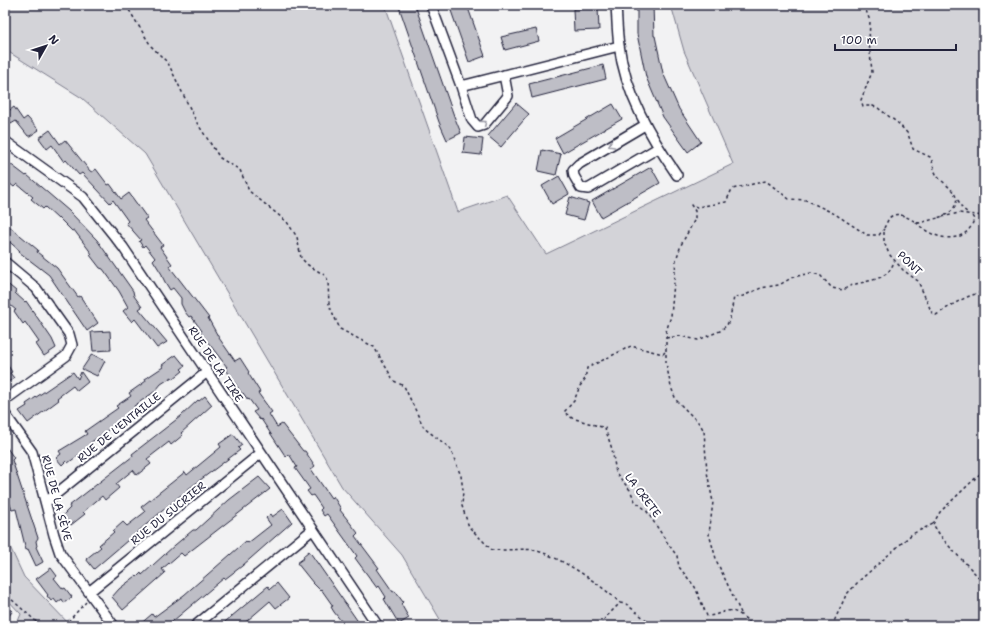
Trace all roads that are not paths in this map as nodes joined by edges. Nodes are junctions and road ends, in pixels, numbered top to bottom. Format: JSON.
{"nodes":[{"id":1,"x":431,"y":5,"type":"edge"},
{"id":2,"x":616,"y":5,"type":"edge"},
{"id":3,"x":619,"y":46,"type":"junction"},
{"id":4,"x":504,"y":75,"type":"junction"},
{"id":5,"x":461,"y":86,"type":"junction"},
{"id":6,"x":645,"y":125,"type":"junction"},
{"id":7,"x":5,"y":141,"type":"edge"},
{"id":8,"x":658,"y":148,"type":"junction"},
{"id":9,"x":677,"y":175,"type":"dead end"},
{"id":10,"x":5,"y":262,"type":"edge"},
{"id":11,"x":207,"y":372,"type":"junction"},
{"id":12,"x":5,"y":400,"type":"edge"},
{"id":13,"x":5,"y":414,"type":"edge"},
{"id":14,"x":262,"y":453,"type":"junction"},
{"id":15,"x":46,"y":502,"type":"junction"},
{"id":16,"x":312,"y":530,"type":"junction"},
{"id":17,"x":90,"y":594,"type":"junction"},
{"id":18,"x":114,"y":626,"type":"edge"},
{"id":19,"x":194,"y":626,"type":"edge"},
{"id":20,"x":378,"y":626,"type":"edge"}],
"edges":[{"from":1,"to":5,"type":"street"},
{"from":2,"to":3,"type":"street"},
{"from":3,"to":4,"type":"street"},
{"from":3,"to":6,"type":"street"},
{"from":4,"to":5,"type":"street"},
{"from":5,"to":4,"type":"street","one_way":true},
{"from":6,"to":8,"type":"street"},
{"from":6,"to":8,"type":"street","one_way":true},
{"from":7,"to":11,"type":"street","name":"RUE DE LA TIRE"},
{"from":8,"to":9,"type":"street"},
{"from":10,"to":12,"type":"street"},
{"from":11,"to":14,"type":"street","name":"RUE DE LA TIRE"},
{"from":11,"to":15,"type":"street","name":"RUE DE L'ENTAILLE"},
{"from":13,"to":15,"type":"street","name":"RUE DE LA SÈVE"},
{"from":14,"to":16,"type":"street","name":"RUE DE LA TIRE"},
{"from":14,"to":17,"type":"street","name":"RUE DU SUCRIER"},
{"from":15,"to":17,"type":"street","name":"RUE DE LA SÈVE"},
{"from":16,"to":19,"type":"street"},
{"from":16,"to":20,"type":"street","name":"RUE DE LA TIRE"},
{"from":17,"to":18,"type":"street","name":"RUE DE LA SÈVE"}]}
